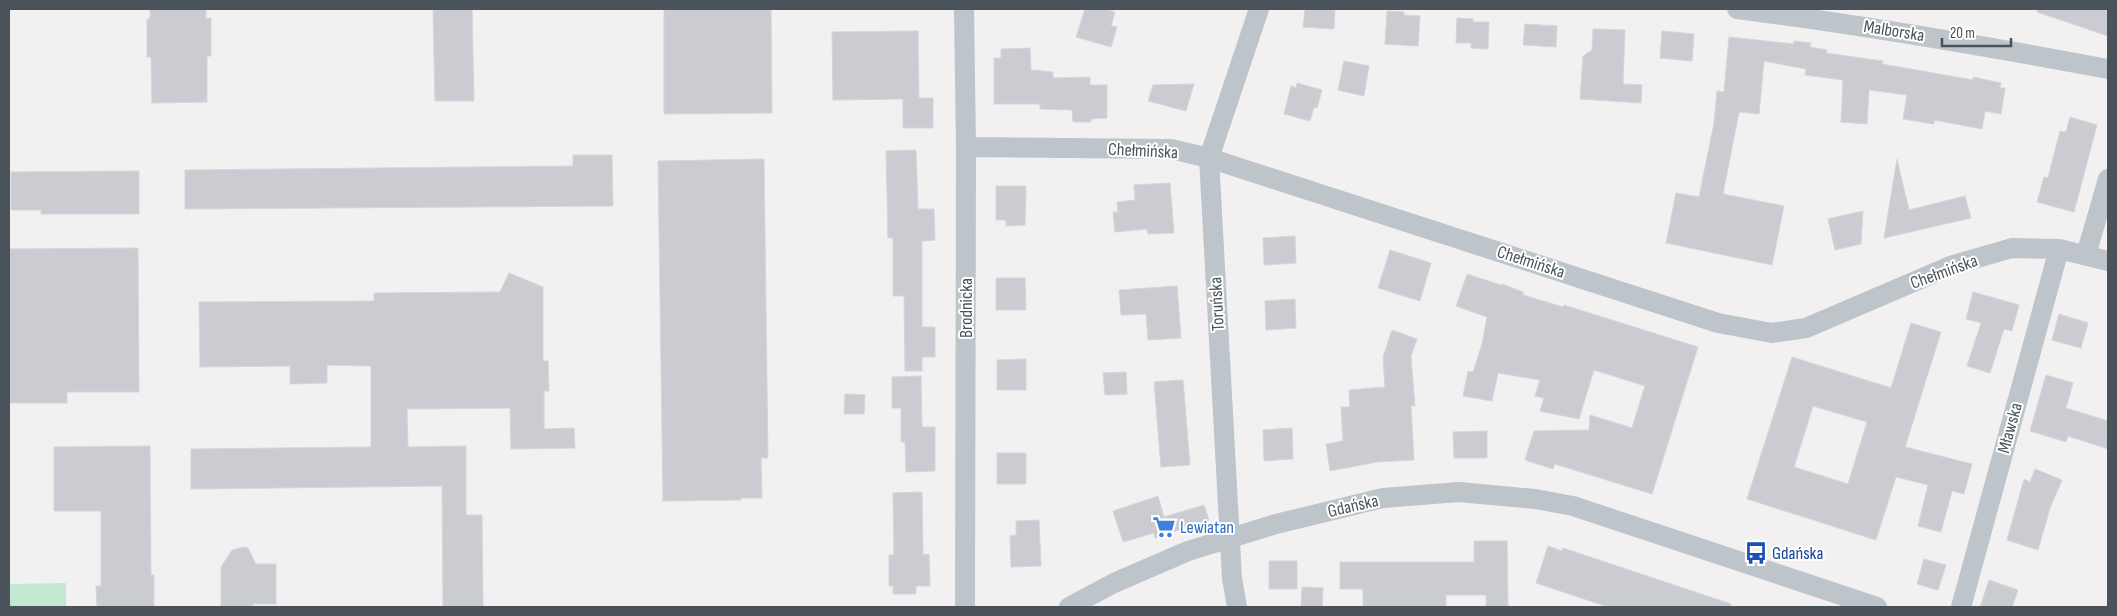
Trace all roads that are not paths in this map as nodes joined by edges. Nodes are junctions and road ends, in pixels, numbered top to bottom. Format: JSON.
{"nodes":[{"id":1,"x":964,"y":9,"type":"edge"},
{"id":2,"x":1260,"y":9,"type":"edge"},
{"id":3,"x":1737,"y":9,"type":"edge"},
{"id":4,"x":2108,"y":69,"type":"edge"},
{"id":5,"x":966,"y":147,"type":"junction"},
{"id":6,"x":1209,"y":158,"type":"junction"},
{"id":7,"x":2108,"y":179,"type":"edge"},
{"id":8,"x":2059,"y":249,"type":"junction"},
{"id":9,"x":2086,"y":255,"type":"junction"},
{"id":10,"x":2108,"y":261,"type":"edge"},
{"id":11,"x":1231,"y":539,"type":"junction"},
{"id":12,"x":965,"y":607,"type":"edge"},
{"id":13,"x":1069,"y":607,"type":"edge"},
{"id":14,"x":1237,"y":607,"type":"edge"},
{"id":15,"x":1877,"y":607,"type":"edge"},
{"id":16,"x":1961,"y":607,"type":"edge"}],
"edges":[{"from":1,"to":5,"type":"street","name":"Brodnicka"},
{"from":2,"to":6,"type":"street","name":"Toruńska"},
{"from":3,"to":4,"type":"street","name":"Malborska"},
{"from":5,"to":6,"type":"street","name":"Chełmińska"},
{"from":5,"to":12,"type":"street","name":"Brodnicka"},
{"from":6,"to":8,"type":"street","name":"Chełmińska"},
{"from":6,"to":11,"type":"street","name":"Toruńska"},
{"from":7,"to":9,"type":"street"},
{"from":8,"to":9,"type":"street","name":"Chełmińska"},
{"from":8,"to":16,"type":"street","name":"Mławska"},
{"from":9,"to":10,"type":"street","name":"Chełmińska"},
{"from":11,"to":13,"type":"street","name":"Gdańska"},
{"from":11,"to":14,"type":"street","name":"Toruńska"},
{"from":11,"to":15,"type":"street","name":"Gdańska"}]}
